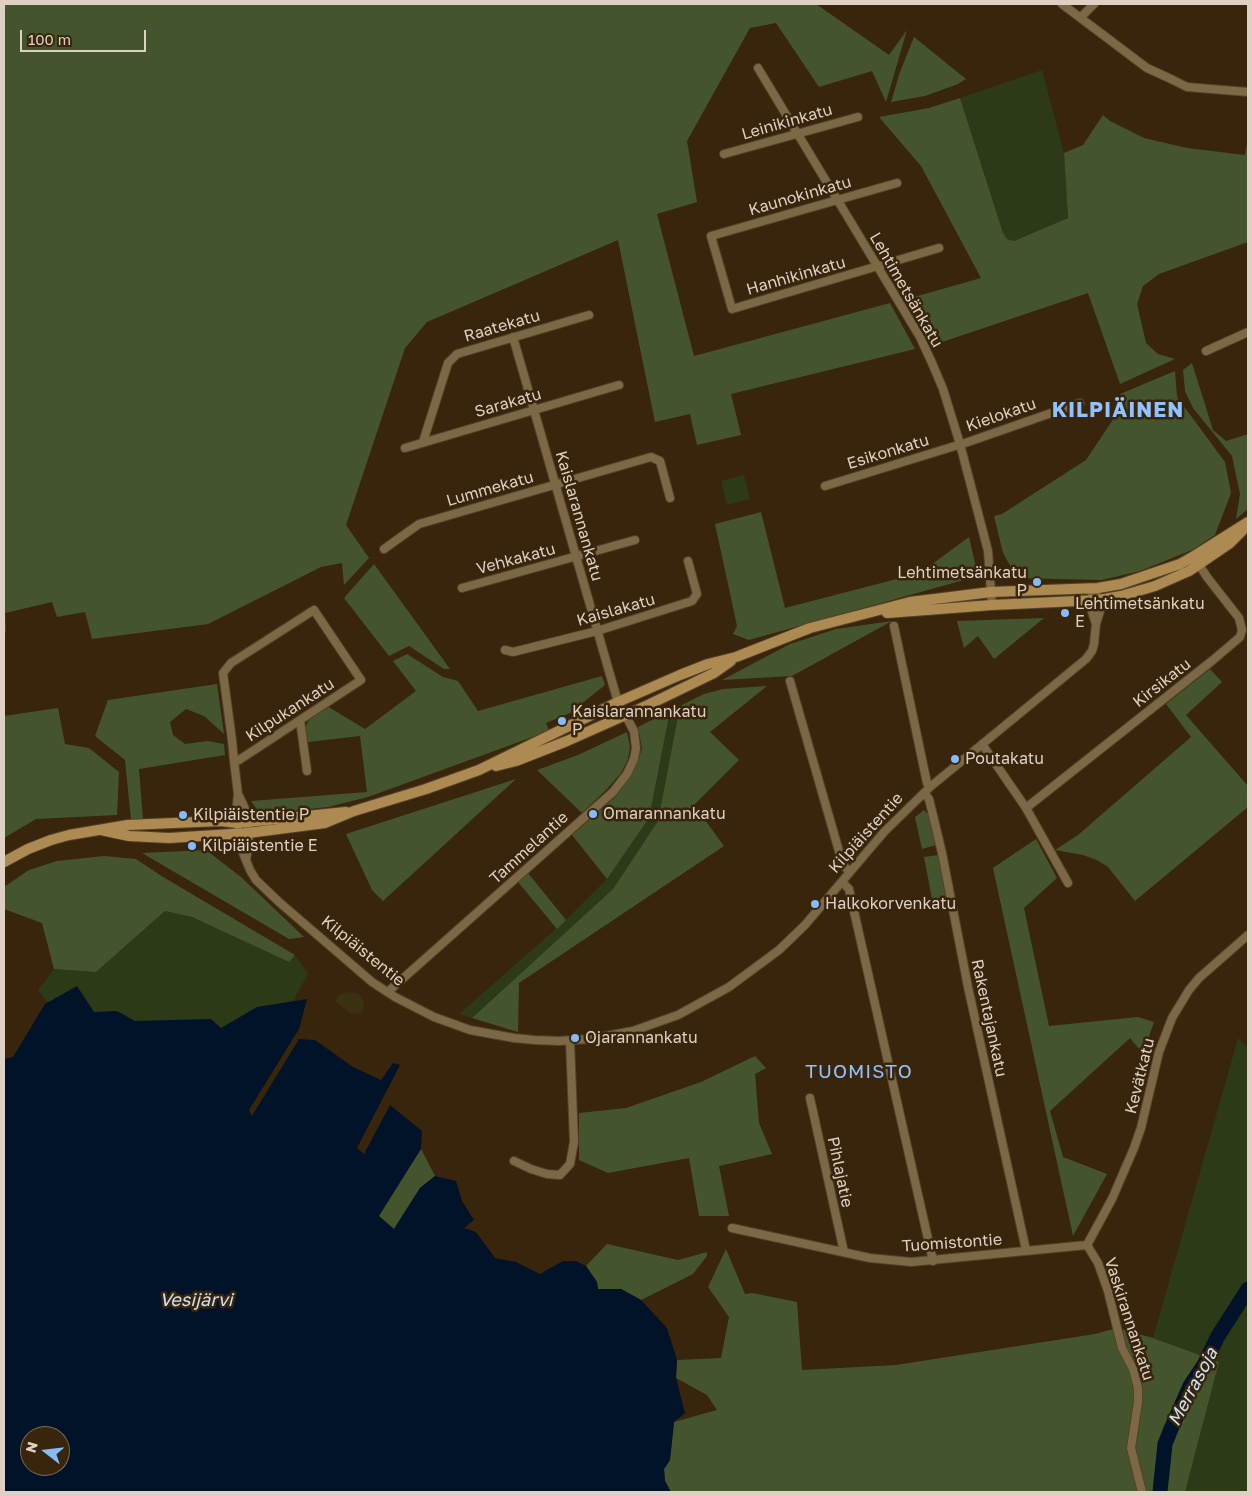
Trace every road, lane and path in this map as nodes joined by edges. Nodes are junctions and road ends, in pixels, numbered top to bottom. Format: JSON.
{"nodes":[{"id":1,"x":1062,"y":4,"type":"edge"},
{"id":2,"x":1094,"y":4,"type":"edge"},
{"id":3,"x":1081,"y":17,"type":"junction"},
{"id":4,"x":758,"y":68,"type":"dead end"},
{"id":5,"x":1248,"y":92,"type":"edge"},
{"id":6,"x":858,"y":117,"type":"dead end"},
{"id":7,"x":797,"y":133,"type":"junction"},
{"id":8,"x":724,"y":154,"type":"dead end"},
{"id":9,"x":896,"y":183,"type":"dead end"},
{"id":10,"x":836,"y":199,"type":"junction"},
{"id":11,"x":711,"y":236,"type":"joint"},
{"id":12,"x":939,"y":248,"type":"dead end"},
{"id":13,"x":878,"y":267,"type":"junction"},
{"id":14,"x":589,"y":316,"type":"dead end"},
{"id":15,"x":1248,"y":332,"type":"edge"},
{"id":16,"x":513,"y":338,"type":"junction"},
{"id":17,"x":1206,"y":351,"type":"dead end"},
{"id":18,"x":619,"y":385,"type":"dead end"},
{"id":19,"x":1080,"y":403,"type":"dead end"},
{"id":20,"x":534,"y":410,"type":"junction"},
{"id":21,"x":424,"y":442,"type":"junction"},
{"id":22,"x":960,"y":444,"type":"junction"},
{"id":23,"x":405,"y":448,"type":"dead end"},
{"id":24,"x":555,"y":484,"type":"junction"},
{"id":25,"x":825,"y":486,"type":"dead end"},
{"id":26,"x":670,"y":498,"type":"dead end"},
{"id":27,"x":1248,"y":522,"type":"edge"},
{"id":28,"x":1248,"y":525,"type":"edge"},
{"id":29,"x":635,"y":540,"type":"dead end"},
{"id":30,"x":384,"y":549,"type":"dead end"},
{"id":31,"x":576,"y":557,"type":"junction"},
{"id":32,"x":1197,"y":560,"type":"junction"},
{"id":33,"x":688,"y":561,"type":"dead end"},
{"id":34,"x":462,"y":588,"type":"dead end"},
{"id":35,"x":992,"y":592,"type":"junction"},
{"id":36,"x":1094,"y":594,"type":"junction"},
{"id":37,"x":992,"y":605,"type":"junction"},
{"id":38,"x":866,"y":614,"type":"junction"},
{"id":39,"x":894,"y":626,"type":"dead end"},
{"id":40,"x":597,"y":630,"type":"junction"},
{"id":41,"x":505,"y":650,"type":"dead end"},
{"id":42,"x":736,"y":657,"type":"junction"},
{"id":43,"x":361,"y":680,"type":"joint"},
{"id":44,"x":790,"y":681,"type":"dead end"},
{"id":45,"x":618,"y":702,"type":"junction"},
{"id":46,"x":625,"y":715,"type":"junction"},
{"id":47,"x":300,"y":720,"type":"junction"},
{"id":48,"x":982,"y":744,"type":"junction"},
{"id":49,"x":234,"y":760,"type":"junction"},
{"id":50,"x":479,"y":770,"type":"junction"},
{"id":51,"x":307,"y":772,"type":"dead end"},
{"id":52,"x":926,"y":790,"type":"junction"},
{"id":53,"x":1026,"y":808,"type":"junction"},
{"id":54,"x":243,"y":828,"type":"junction"},
{"id":55,"x":101,"y":830,"type":"junction"},
{"id":56,"x":4,"y":862,"type":"edge"},
{"id":57,"x":850,"y":872,"type":"junction"},
{"id":58,"x":842,"y":882,"type":"junction"},
{"id":59,"x":1068,"y":884,"type":"dead end"},
{"id":60,"x":1248,"y":935,"type":"edge"},
{"id":61,"x":388,"y":993,"type":"junction"},
{"id":62,"x":570,"y":1041,"type":"junction"},
{"id":63,"x":810,"y":1098,"type":"dead end"},
{"id":64,"x":514,"y":1161,"type":"dead end"},
{"id":65,"x":732,"y":1228,"type":"dead end"},
{"id":66,"x":1087,"y":1244,"type":"junction"},
{"id":67,"x":1026,"y":1250,"type":"junction"},
{"id":68,"x":844,"y":1252,"type":"junction"},
{"id":69,"x":933,"y":1261,"type":"junction"},
{"id":70,"x":1142,"y":1492,"type":"edge"}],
"edges":[{"from":1,"to":3,"type":"street"},
{"from":2,"to":3,"type":"street"},
{"from":3,"to":5,"type":"street"},
{"from":4,"to":7,"type":"street","name":"Lehtimetsänkatu"},
{"from":6,"to":7,"type":"street","name":"Leinikinkatu"},
{"from":7,"to":8,"type":"street","name":"Leinikinkatu"},
{"from":7,"to":10,"type":"street","name":"Lehtimetsänkatu"},
{"from":9,"to":10,"type":"street","name":"Kaunokinkatu"},
{"from":10,"to":11,"type":"street","name":"Kaunokinkatu"},
{"from":10,"to":13,"type":"street","name":"Lehtimetsänkatu"},
{"from":11,"to":13,"type":"street","name":"Hanhikinkatu"},
{"from":12,"to":13,"type":"street","name":"Hanhikinkatu"},
{"from":13,"to":22,"type":"street","name":"Lehtimetsänkatu"},
{"from":14,"to":16,"type":"street","name":"Raatekatu"},
{"from":15,"to":17,"type":"street"},
{"from":16,"to":20,"type":"street","name":"Kaislarannankatu"},
{"from":16,"to":21,"type":"street","name":"Raatekatu"},
{"from":18,"to":20,"type":"street","name":"Sarakatu"},
{"from":19,"to":22,"type":"street","name":"Kielokatu"},
{"from":20,"to":21,"type":"street","name":"Sarakatu"},
{"from":20,"to":24,"type":"street","name":"Kaislarannankatu"},
{"from":21,"to":23,"type":"street","name":"Sarakatu"},
{"from":22,"to":25,"type":"street","name":"Esikonkatu"},
{"from":22,"to":35,"type":"street","name":"Lehtimetsänkatu"},
{"from":24,"to":26,"type":"street","name":"Lummekatu"},
{"from":24,"to":30,"type":"street","name":"Lummekatu"},
{"from":24,"to":31,"type":"street","name":"Kaislarannankatu"},
{"from":27,"to":32,"type":"street"},
{"from":28,"to":32,"type":"street"},
{"from":29,"to":31,"type":"street","name":"Vehkakatu"},
{"from":31,"to":34,"type":"street","name":"Vehkakatu"},
{"from":31,"to":40,"type":"street","name":"Kaislarannankatu"},
{"from":32,"to":36,"type":"street"},
{"from":32,"to":53,"type":"street","name":"Kirsikatu"},
{"from":33,"to":40,"type":"street","name":"Kaislakatu"},
{"from":35,"to":36,"type":"street"},
{"from":35,"to":37,"type":"street","name":"Lehtimetsänkatu"},
{"from":35,"to":38,"type":"street"},
{"from":36,"to":37,"type":"street"},
{"from":36,"to":48,"type":"street","name":"Kilpiäistentie"},
{"from":37,"to":38,"type":"street"},
{"from":38,"to":42,"type":"street"},
{"from":39,"to":52,"type":"street","name":"Rakentajankatu"},
{"from":40,"to":41,"type":"street","name":"Kaislakatu"},
{"from":40,"to":45,"type":"street","name":"Kaislarannankatu"},
{"from":42,"to":45,"type":"street"},
{"from":42,"to":46,"type":"street"},
{"from":43,"to":47,"type":"street","name":"Kilpukankatu"},
{"from":43,"to":49,"type":"street","name":"Kilpiäistentie"},
{"from":44,"to":57,"type":"street"},
{"from":45,"to":46,"type":"street","name":"Tammelantie"},
{"from":45,"to":50,"type":"street"},
{"from":46,"to":50,"type":"street"},
{"from":46,"to":61,"type":"street","name":"Tammelantie"},
{"from":47,"to":49,"type":"street","name":"Kilpukankatu"},
{"from":47,"to":51,"type":"street"},
{"from":48,"to":52,"type":"street","name":"Kilpiäistentie"},
{"from":48,"to":53,"type":"street"},
{"from":49,"to":54,"type":"street","name":"Kilpiäistentie"},
{"from":50,"to":54,"type":"street"},
{"from":52,"to":57,"type":"street","name":"Kilpiäistentie"},
{"from":52,"to":67,"type":"street","name":"Rakentajankatu"},
{"from":53,"to":59,"type":"street"},
{"from":54,"to":55,"type":"street"},
{"from":54,"to":55,"type":"street"},
{"from":54,"to":61,"type":"street","name":"Kilpiäistentie"},
{"from":55,"to":56,"type":"street"},
{"from":57,"to":58,"type":"street","name":"Kilpiäistentie"},
{"from":58,"to":62,"type":"street","name":"Kilpiäistentie"},
{"from":58,"to":69,"type":"street"},
{"from":60,"to":66,"type":"street","name":"Kevätkatu"},
{"from":61,"to":62,"type":"street","name":"Kilpiäistentie"},
{"from":62,"to":64,"type":"street"},
{"from":63,"to":68,"type":"street","name":"Pihlajatie"},
{"from":65,"to":68,"type":"street","name":"Tuomistontie"},
{"from":66,"to":67,"type":"street","name":"Tuomistontie"},
{"from":66,"to":70,"type":"street","name":"Vaskirannankatu"},
{"from":67,"to":69,"type":"street","name":"Tuomistontie"},
{"from":68,"to":69,"type":"street","name":"Tuomistontie"}]}
